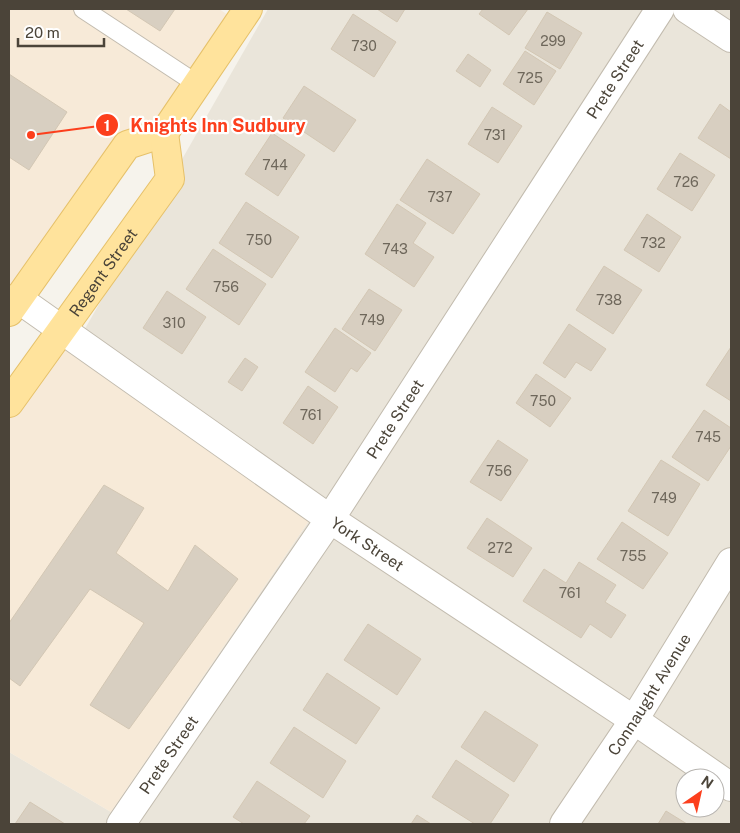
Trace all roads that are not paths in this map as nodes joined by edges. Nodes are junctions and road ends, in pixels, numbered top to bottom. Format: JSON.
{"nodes":[{"id":1,"x":83,"y":9,"type":"edge"},
{"id":2,"x":248,"y":9,"type":"edge"},
{"id":3,"x":660,"y":9,"type":"edge"},
{"id":4,"x":687,"y":9,"type":"edge"},
{"id":5,"x":731,"y":38,"type":"edge"},
{"id":6,"x":197,"y":84,"type":"junction"},
{"id":7,"x":164,"y":133,"type":"junction"},
{"id":8,"x":12,"y":301,"type":"edge"},
{"id":9,"x":62,"y":330,"type":"junction"},
{"id":10,"x":9,"y":403,"type":"edge"},
{"id":11,"x":330,"y":519,"type":"junction"},
{"id":12,"x":731,"y":562,"type":"edge"},
{"id":13,"x":634,"y":720,"type":"junction"},
{"id":14,"x":731,"y":787,"type":"edge"},
{"id":15,"x":121,"y":824,"type":"edge"},
{"id":16,"x":564,"y":824,"type":"edge"}],
"edges":[{"from":1,"to":6,"type":"lane"},
{"from":2,"to":6,"type":"main road"},
{"from":3,"to":11,"type":"street","name":"Prete Street"},
{"from":4,"to":5,"type":"street"},
{"from":6,"to":7,"type":"main road"},
{"from":7,"to":8,"type":"main road"},
{"from":7,"to":9,"type":"main road","name":"Regent Street"},
{"from":8,"to":9,"type":"street","name":"York Street"},
{"from":9,"to":10,"type":"main road","name":"Regent Street"},
{"from":9,"to":11,"type":"street","name":"York Street"},
{"from":11,"to":13,"type":"street","name":"York Street"},
{"from":11,"to":15,"type":"street","name":"Prete Street"},
{"from":12,"to":13,"type":"street","name":"Connaught Avenue"},
{"from":13,"to":14,"type":"street","name":"York Street"},
{"from":13,"to":16,"type":"street","name":"Connaught Avenue"}]}
